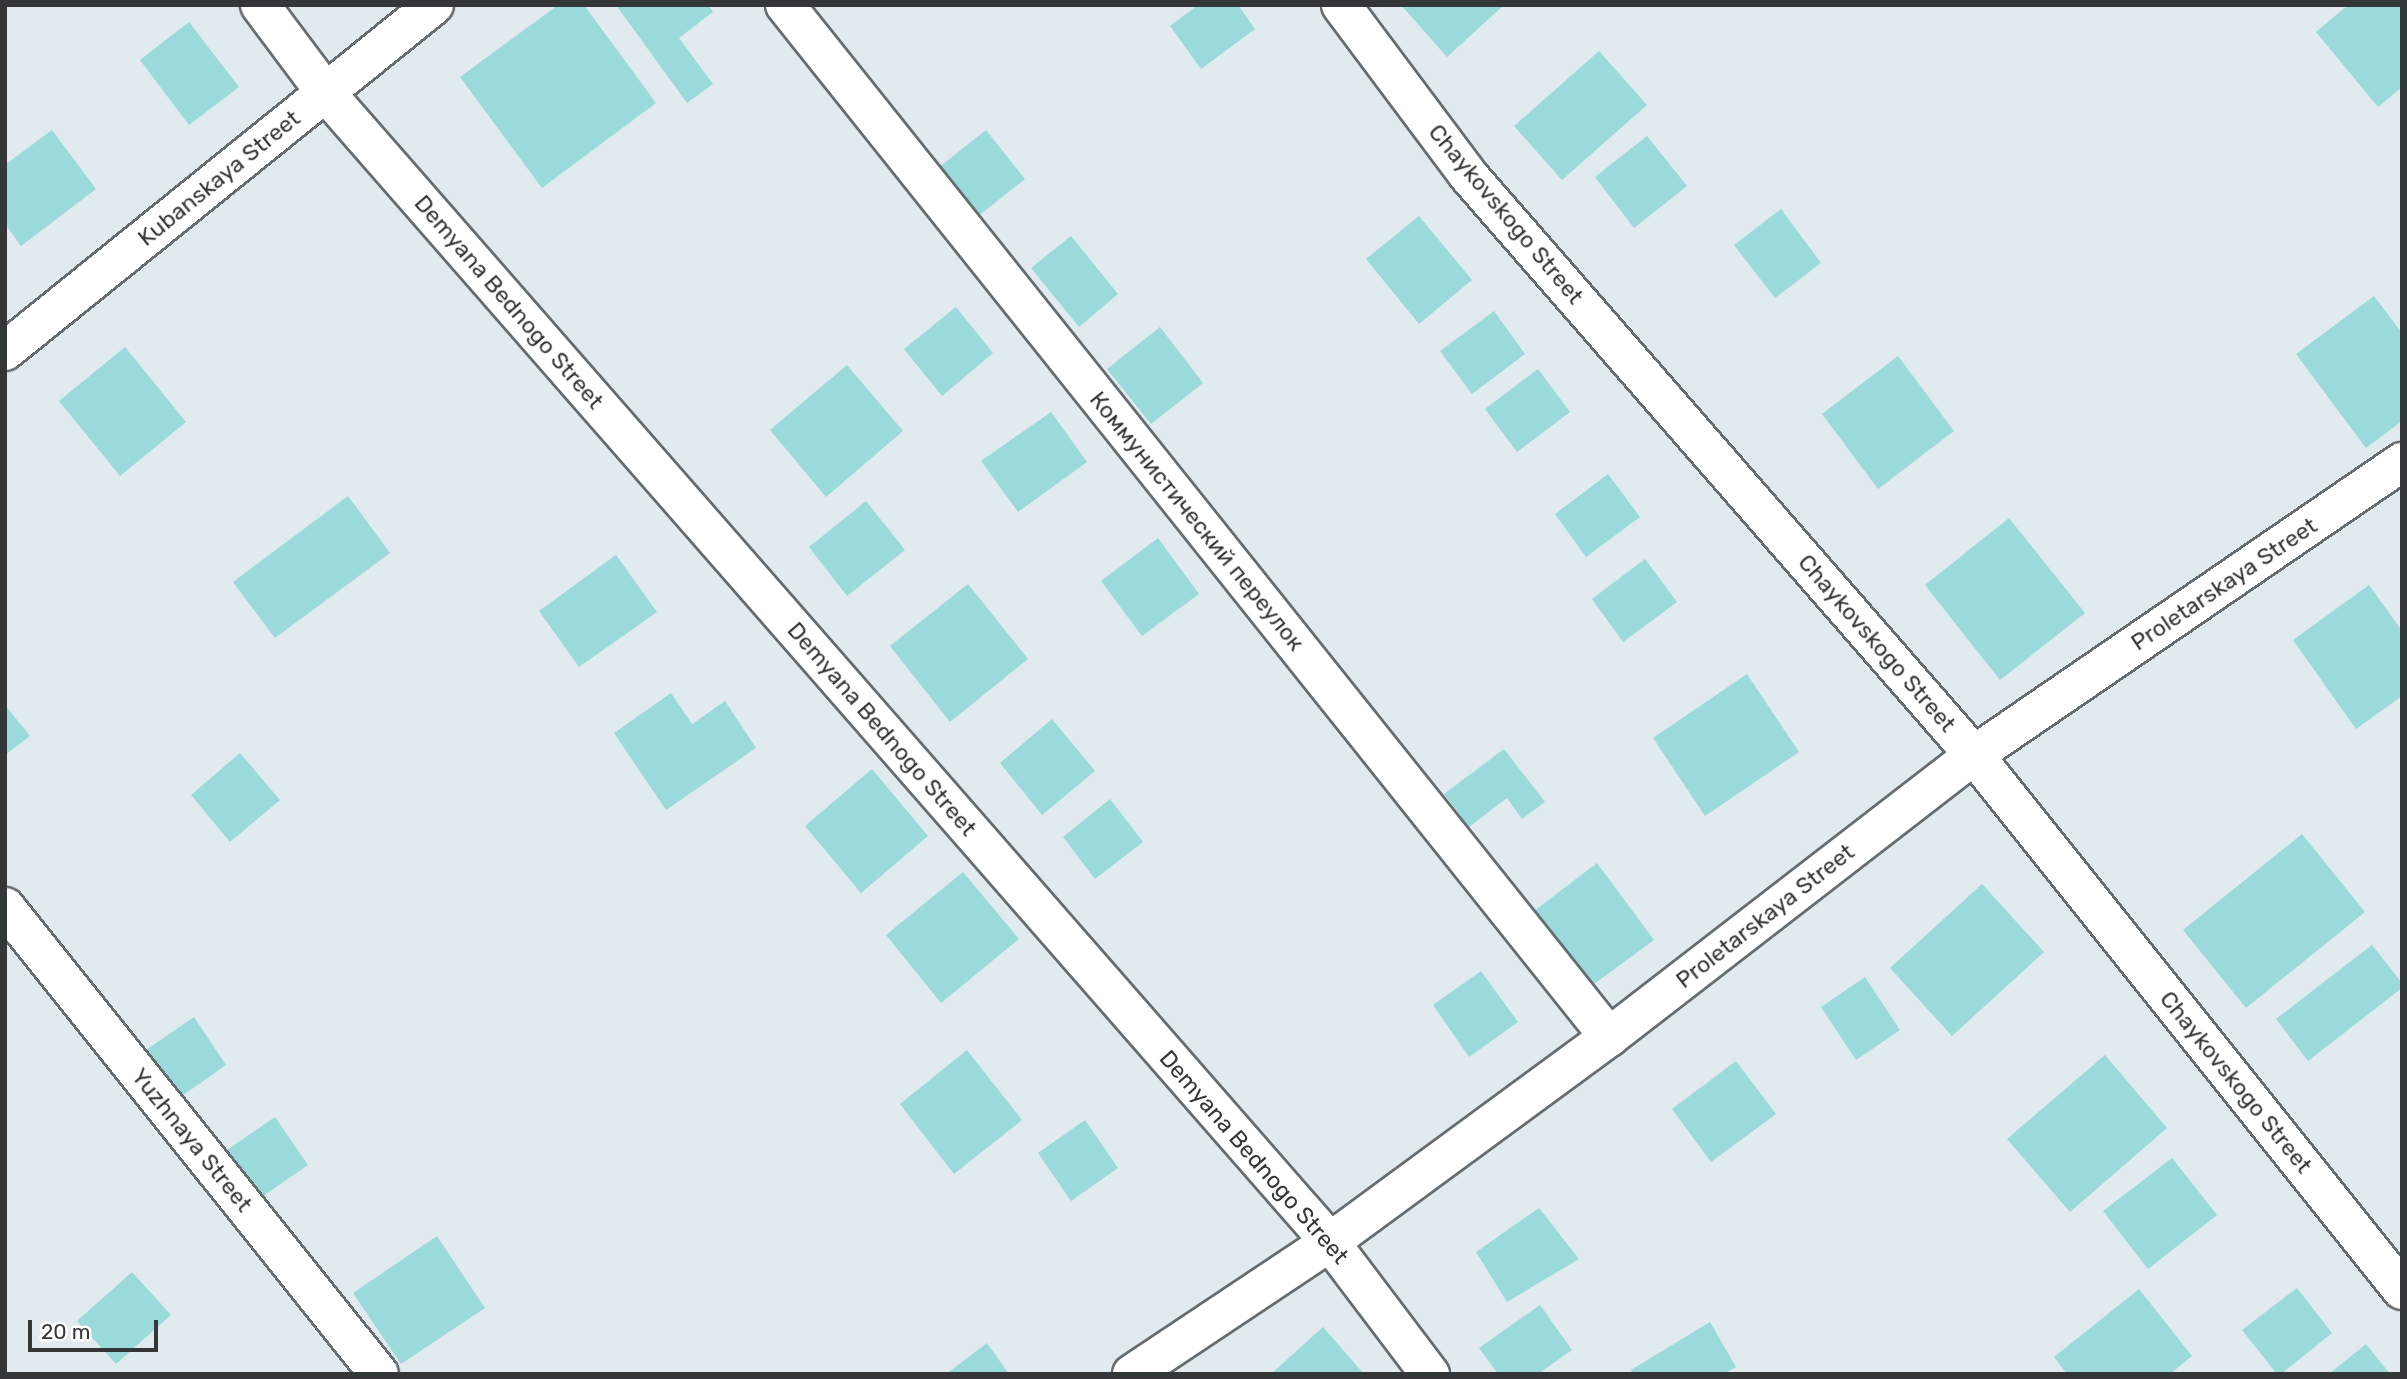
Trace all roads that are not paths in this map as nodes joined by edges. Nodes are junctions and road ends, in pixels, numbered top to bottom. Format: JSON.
{"nodes":[{"id":1,"x":260,"y":5,"type":"edge"},
{"id":2,"x":434,"y":5,"type":"edge"},
{"id":3,"x":785,"y":5,"type":"edge"},
{"id":4,"x":1341,"y":5,"type":"edge"},
{"id":5,"x":325,"y":92,"type":"junction"},
{"id":6,"x":5,"y":351,"type":"edge"},
{"id":7,"x":2402,"y":462,"type":"edge"},
{"id":8,"x":1975,"y":755,"type":"junction"},
{"id":9,"x":5,"y":907,"type":"edge"},
{"id":10,"x":1609,"y":1037,"type":"junction"},
{"id":11,"x":1330,"y":1242,"type":"junction"},
{"id":12,"x":2402,"y":1290,"type":"edge"},
{"id":13,"x":379,"y":1374,"type":"edge"},
{"id":14,"x":1132,"y":1374,"type":"edge"},
{"id":15,"x":1430,"y":1374,"type":"edge"}],
"edges":[{"from":1,"to":5,"type":"street","name":"Demyana Bednogo Street"},
{"from":2,"to":5,"type":"street","name":"Kubanskaya Street"},
{"from":3,"to":10,"type":"street","name":"Коммунистический переулок"},
{"from":4,"to":8,"type":"street","name":"Chaykovskogo Street"},
{"from":5,"to":6,"type":"street","name":"Kubanskaya Street"},
{"from":5,"to":11,"type":"street","name":"Demyana Bednogo Street"},
{"from":7,"to":8,"type":"street","name":"Proletarskaya Street"},
{"from":8,"to":10,"type":"street","name":"Proletarskaya Street"},
{"from":8,"to":12,"type":"street","name":"Chaykovskogo Street"},
{"from":9,"to":13,"type":"street","name":"Yuzhnaya Street"},
{"from":10,"to":11,"type":"street","name":"Proletarskaya Street"},
{"from":11,"to":14,"type":"street","name":"Proletarskaya Street"},
{"from":11,"to":15,"type":"street","name":"Demyana Bednogo Street"}]}
